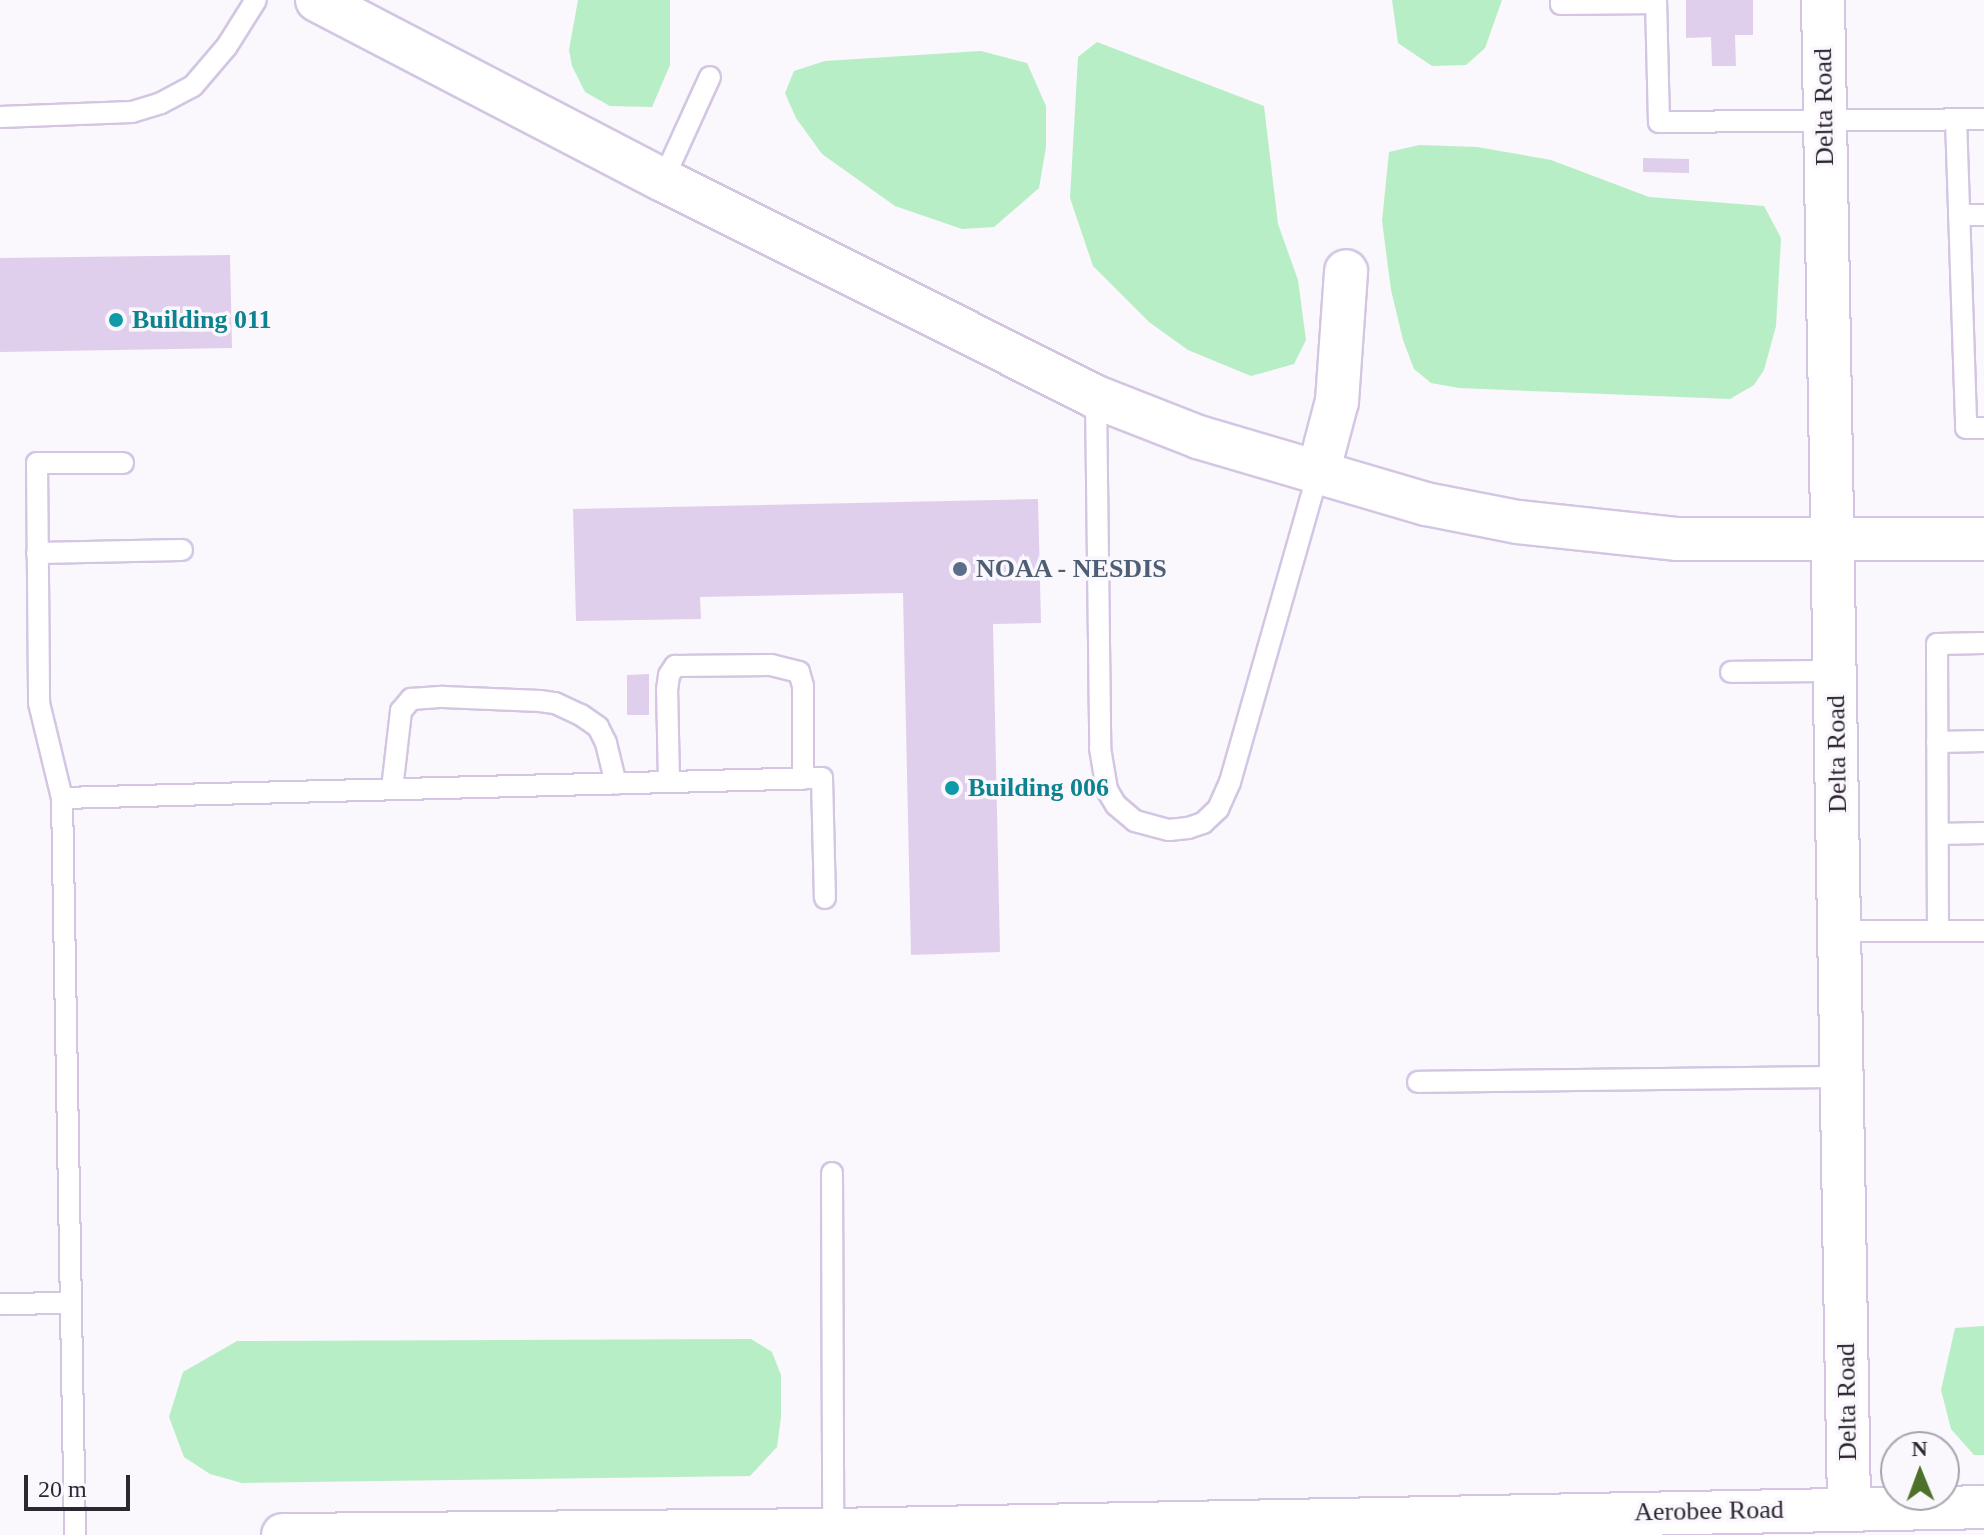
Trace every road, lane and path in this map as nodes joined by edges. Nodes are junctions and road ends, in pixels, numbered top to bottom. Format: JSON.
{"nodes":[{"id":1,"x":256,"y":0,"type":"edge"},
{"id":2,"x":317,"y":0,"type":"edge"},
{"id":3,"x":1561,"y":0,"type":"edge"},
{"id":4,"x":1823,"y":0,"type":"edge"},
{"id":5,"x":1656,"y":2,"type":"edge"},
{"id":6,"x":710,"y":77,"type":"dead end"},
{"id":7,"x":0,"y":117,"type":"edge"},
{"id":8,"x":1956,"y":119,"type":"junction"},
{"id":9,"x":1984,"y":119,"type":"edge"},
{"id":10,"x":1824,"y":120,"type":"junction"},
{"id":11,"x":663,"y":180,"type":"junction"},
{"id":12,"x":1959,"y":215,"type":"junction"},
{"id":13,"x":1984,"y":215,"type":"edge"},
{"id":14,"x":1346,"y":271,"type":"dead end"},
{"id":15,"x":1096,"y":397,"type":"junction"},
{"id":16,"x":1984,"y":428,"type":"edge"},
{"id":17,"x":123,"y":463,"type":"dead end"},
{"id":18,"x":1318,"y":473,"type":"junction"},
{"id":19,"x":1984,"y":539,"type":"edge"},
{"id":20,"x":1833,"y":541,"type":"junction"},
{"id":21,"x":182,"y":550,"type":"dead end"},
{"id":22,"x":37,"y":553,"type":"junction"},
{"id":23,"x":1984,"y":643,"type":"edge"},
{"id":24,"x":1835,"y":671,"type":"junction"},
{"id":25,"x":1731,"y":672,"type":"dead end"},
{"id":26,"x":1984,"y":741,"type":"edge"},
{"id":27,"x":1937,"y":742,"type":"junction"},
{"id":28,"x":803,"y":779,"type":"junction"},
{"id":29,"x":669,"y":782,"type":"junction"},
{"id":30,"x":616,"y":784,"type":"junction"},
{"id":31,"x":392,"y":789,"type":"junction"},
{"id":32,"x":62,"y":798,"type":"junction"},
{"id":33,"x":1984,"y":833,"type":"edge"},
{"id":34,"x":1938,"y":834,"type":"junction"},
{"id":35,"x":825,"y":898,"type":"dead end"},
{"id":36,"x":1840,"y":931,"type":"junction"},
{"id":37,"x":1938,"y":931,"type":"junction"},
{"id":38,"x":1984,"y":931,"type":"edge"},
{"id":39,"x":1842,"y":1077,"type":"junction"},
{"id":40,"x":1418,"y":1082,"type":"dead end"},
{"id":41,"x":832,"y":1173,"type":"dead end"},
{"id":42,"x":71,"y":1303,"type":"junction"},
{"id":43,"x":0,"y":1304,"type":"edge"},
{"id":44,"x":1984,"y":1507,"type":"edge"},
{"id":45,"x":1849,"y":1509,"type":"junction"},
{"id":46,"x":833,"y":1530,"type":"junction"},
{"id":47,"x":75,"y":1535,"type":"edge"},
{"id":48,"x":283,"y":1535,"type":"edge"}],
"edges":[{"from":1,"to":7,"type":"lane"},
{"from":2,"to":11,"type":"street"},
{"from":3,"to":5,"type":"lane"},
{"from":4,"to":10,"type":"street","name":"Delta Road"},
{"from":5,"to":10,"type":"lane"},
{"from":6,"to":11,"type":"lane"},
{"from":8,"to":9,"type":"lane"},
{"from":8,"to":10,"type":"lane"},
{"from":8,"to":12,"type":"lane"},
{"from":10,"to":20,"type":"street","name":"Delta Road"},
{"from":11,"to":15,"type":"street"},
{"from":12,"to":13,"type":"lane"},
{"from":12,"to":16,"type":"lane"},
{"from":14,"to":18,"type":"street"},
{"from":15,"to":18,"type":"street"},
{"from":15,"to":18,"type":"lane"},
{"from":17,"to":22,"type":"lane"},
{"from":18,"to":20,"type":"street"},
{"from":19,"to":20,"type":"street"},
{"from":20,"to":24,"type":"street","name":"Delta Road"},
{"from":21,"to":22,"type":"lane"},
{"from":22,"to":32,"type":"lane"},
{"from":23,"to":27,"type":"lane"},
{"from":24,"to":25,"type":"lane"},
{"from":24,"to":36,"type":"street","name":"Delta Road"},
{"from":26,"to":27,"type":"lane"},
{"from":27,"to":34,"type":"lane"},
{"from":28,"to":29,"type":"lane"},
{"from":28,"to":29,"type":"lane"},
{"from":28,"to":35,"type":"lane"},
{"from":29,"to":30,"type":"lane"},
{"from":30,"to":31,"type":"lane"},
{"from":30,"to":31,"type":"lane"},
{"from":31,"to":32,"type":"lane"},
{"from":32,"to":42,"type":"lane"},
{"from":33,"to":34,"type":"lane"},
{"from":34,"to":37,"type":"lane"},
{"from":36,"to":37,"type":"lane"},
{"from":36,"to":39,"type":"street","name":"Delta Road"},
{"from":37,"to":38,"type":"lane"},
{"from":39,"to":40,"type":"lane"},
{"from":39,"to":45,"type":"street","name":"Delta Road"},
{"from":41,"to":46,"type":"lane"},
{"from":42,"to":43,"type":"lane"},
{"from":42,"to":47,"type":"lane"},
{"from":44,"to":45,"type":"street","name":"Aerobee Road"},
{"from":45,"to":46,"type":"street","name":"Aerobee Road"},
{"from":46,"to":48,"type":"street","name":"Aerobee Road"}]}
